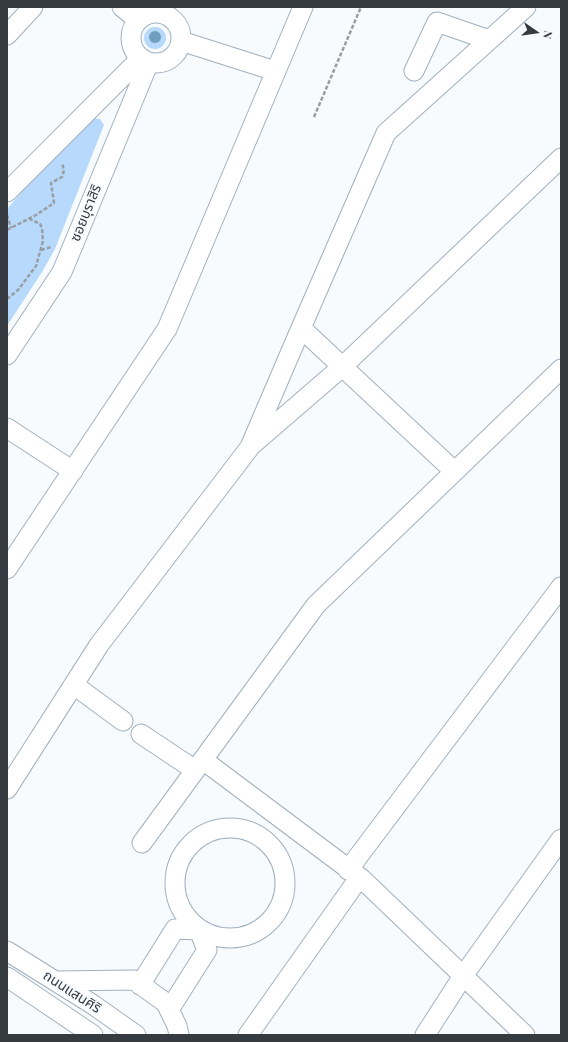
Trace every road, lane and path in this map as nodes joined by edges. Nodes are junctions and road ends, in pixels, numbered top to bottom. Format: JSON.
{"nodes":[{"id":1,"x":33,"y":7,"type":"edge"},
{"id":2,"x":122,"y":7,"type":"edge"},
{"id":3,"x":303,"y":7,"type":"edge"},
{"id":4,"x":361,"y":7,"type":"edge"},
{"id":5,"x":526,"y":7,"type":"edge"},
{"id":6,"x":168,"y":11,"type":"edge"},
{"id":7,"x":138,"y":20,"type":"junction"},
{"id":8,"x":7,"y":35,"type":"edge"},
{"id":9,"x":489,"y":40,"type":"junction"},
{"id":10,"x":181,"y":41,"type":"junction"},
{"id":11,"x":145,"y":60,"type":"junction"},
{"id":12,"x":276,"y":71,"type":"junction"},
{"id":13,"x":414,"y":71,"type":"dead end"},
{"id":14,"x":314,"y":117,"type":"dead end"},
{"id":15,"x":561,"y":158,"type":"edge"},
{"id":16,"x":62,"y":161,"type":"dead end"},
{"id":17,"x":7,"y":192,"type":"edge"},
{"id":18,"x":7,"y":215,"type":"edge"},
{"id":19,"x":29,"y":219,"type":"junction"},
{"id":20,"x":11,"y":228,"type":"junction"},
{"id":21,"x":7,"y":230,"type":"edge"},
{"id":22,"x":7,"y":299,"type":"edge"},
{"id":23,"x":301,"y":328,"type":"junction"},
{"id":24,"x":7,"y":355,"type":"edge"},
{"id":25,"x":342,"y":367,"type":"junction"},
{"id":26,"x":561,"y":369,"type":"edge"},
{"id":27,"x":7,"y":428,"type":"edge"},
{"id":28,"x":250,"y":447,"type":"junction"},
{"id":29,"x":73,"y":471,"type":"junction"},
{"id":30,"x":454,"y":471,"type":"junction"},
{"id":31,"x":7,"y":569,"type":"edge"},
{"id":32,"x":561,"y":587,"type":"edge"},
{"id":33,"x":74,"y":685,"type":"junction"},
{"id":34,"x":123,"y":721,"type":"dead end"},
{"id":35,"x":141,"y":734,"type":"dead end"},
{"id":36,"x":199,"y":765,"type":"junction"},
{"id":37,"x":7,"y":789,"type":"edge"},
{"id":38,"x":277,"y":816,"type":"junction"},
{"id":39,"x":561,"y":839,"type":"edge"},
{"id":40,"x":264,"y":840,"type":"junction"},
{"id":41,"x":142,"y":843,"type":"dead end"},
{"id":42,"x":354,"y":874,"type":"junction"},
{"id":43,"x":199,"y":930,"type":"junction"},
{"id":44,"x":7,"y":951,"type":"edge"},
{"id":45,"x":463,"y":976,"type":"junction"},
{"id":46,"x":7,"y":978,"type":"edge"},
{"id":47,"x":61,"y":984,"type":"junction"},
{"id":48,"x":140,"y":985,"type":"junction"},
{"id":49,"x":53,"y":1008,"type":"junction"},
{"id":50,"x":170,"y":1010,"type":"junction"},
{"id":51,"x":93,"y":1035,"type":"edge"},
{"id":52,"x":136,"y":1035,"type":"edge"},
{"id":53,"x":179,"y":1035,"type":"edge"},
{"id":54,"x":248,"y":1035,"type":"edge"},
{"id":55,"x":425,"y":1035,"type":"edge"},
{"id":56,"x":525,"y":1035,"type":"edge"}],
"edges":[{"from":1,"to":8,"type":"street"},
{"from":2,"to":7,"type":"street"},
{"from":3,"to":12,"type":"street"},
{"from":4,"to":14,"type":"path"},
{"from":5,"to":9,"type":"street"},
{"from":6,"to":7,"type":"street"},
{"from":6,"to":10,"type":"street"},
{"from":7,"to":11,"type":"street"},
{"from":9,"to":13,"type":"street"},
{"from":9,"to":23,"type":"street"},
{"from":10,"to":11,"type":"street"},
{"from":10,"to":12,"type":"street"},
{"from":11,"to":17,"type":"street"},
{"from":11,"to":24,"type":"street","name":"ซอยบุราสิริ"},
{"from":12,"to":29,"type":"street"},
{"from":15,"to":25,"type":"street"},
{"from":16,"to":19,"type":"path"},
{"from":18,"to":20,"type":"path"},
{"from":19,"to":20,"type":"path"},
{"from":19,"to":22,"type":"path"},
{"from":20,"to":21,"type":"path"},
{"from":23,"to":25,"type":"street"},
{"from":23,"to":28,"type":"street"},
{"from":25,"to":28,"type":"street"},
{"from":25,"to":30,"type":"street"},
{"from":26,"to":30,"type":"street"},
{"from":27,"to":29,"type":"street"},
{"from":28,"to":33,"type":"street"},
{"from":29,"to":31,"type":"street"},
{"from":30,"to":36,"type":"street"},
{"from":32,"to":42,"type":"street"},
{"from":33,"to":34,"type":"street"},
{"from":33,"to":37,"type":"street"},
{"from":35,"to":36,"type":"street"},
{"from":36,"to":38,"type":"street"},
{"from":36,"to":41,"type":"street"},
{"from":38,"to":40,"type":"street"},
{"from":38,"to":42,"type":"street"},
{"from":39,"to":45,"type":"street"},
{"from":40,"to":43,"type":"street"},
{"from":40,"to":43,"type":"street"},
{"from":42,"to":45,"type":"street"},
{"from":42,"to":54,"type":"street"},
{"from":43,"to":48,"type":"street"},
{"from":43,"to":50,"type":"street"},
{"from":44,"to":47,"type":"street","name":"ถนนแสนศิริ"},
{"from":45,"to":55,"type":"street"},
{"from":45,"to":56,"type":"street"},
{"from":46,"to":49,"type":"street","name":"ถนนแสนศิริ"},
{"from":47,"to":48,"type":"street"},
{"from":47,"to":49,"type":"street"},
{"from":47,"to":52,"type":"street","name":"ถนนแสนศิริ"},
{"from":48,"to":50,"type":"street"},
{"from":49,"to":51,"type":"street","name":"ถนนแสนศิริ"},
{"from":50,"to":53,"type":"street"}]}
